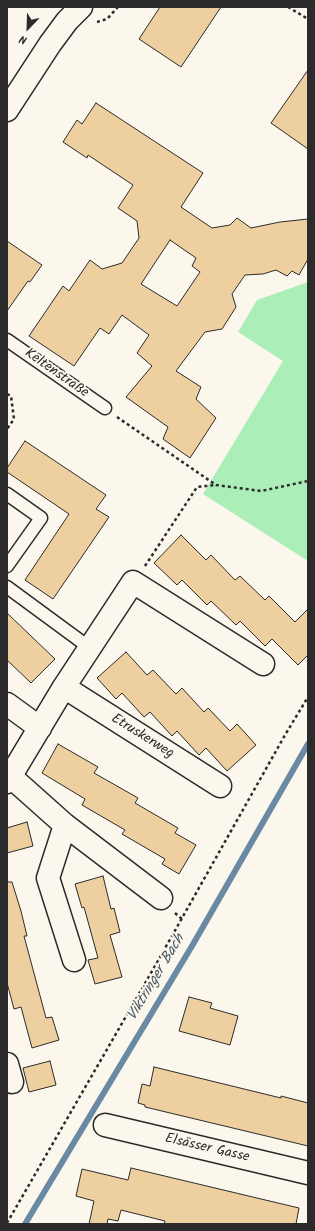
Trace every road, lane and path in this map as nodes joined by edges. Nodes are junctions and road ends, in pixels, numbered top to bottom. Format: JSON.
{"nodes":[{"id":1,"x":81,"y":7,"type":"edge"},
{"id":2,"x":288,"y":7,"type":"edge"},
{"id":3,"x":308,"y":19,"type":"edge"},
{"id":4,"x":7,"y":110,"type":"edge"},
{"id":5,"x":7,"y":340,"type":"edge"},
{"id":6,"x":7,"y":394,"type":"edge"},
{"id":7,"x":105,"y":408,"type":"joint"},
{"id":8,"x":7,"y":429,"type":"edge"},
{"id":9,"x":308,"y":481,"type":"edge"},
{"id":10,"x":216,"y":485,"type":"junction"},
{"id":11,"x":7,"y":494,"type":"edge"},
{"id":12,"x":7,"y":566,"type":"edge"},
{"id":13,"x":134,"y":582,"type":"junction"},
{"id":14,"x":7,"y":588,"type":"edge"},
{"id":15,"x":90,"y":648,"type":"junction"},
{"id":16,"x":263,"y":664,"type":"dead end"},
{"id":17,"x":64,"y":687,"type":"junction"},
{"id":18,"x":308,"y":697,"type":"edge"},
{"id":19,"x":7,"y":704,"type":"edge"},
{"id":20,"x":40,"y":728,"type":"junction"},
{"id":21,"x":9,"y":779,"type":"edge"},
{"id":22,"x":220,"y":786,"type":"dead end"},
{"id":23,"x":65,"y":825,"type":"junction"},
{"id":24,"x":161,"y":898,"type":"dead end"},
{"id":25,"x":74,"y":960,"type":"dead end"},
{"id":26,"x":106,"y":1125,"type":"dead end"},
{"id":27,"x":308,"y":1173,"type":"edge"},
{"id":28,"x":7,"y":1223,"type":"edge"}],
"edges":[{"from":1,"to":4,"type":"street"},
{"from":2,"to":3,"type":"path"},
{"from":5,"to":7,"type":"lane","name":"Keltenstraße"},
{"from":6,"to":8,"type":"path"},
{"from":7,"to":10,"type":"path"},
{"from":9,"to":10,"type":"path"},
{"from":10,"to":13,"type":"path"},
{"from":11,"to":12,"type":"lane"},
{"from":13,"to":15,"type":"street"},
{"from":13,"to":16,"type":"street"},
{"from":14,"to":15,"type":"lane"},
{"from":15,"to":17,"type":"street"},
{"from":17,"to":20,"type":"street"},
{"from":17,"to":22,"type":"street","name":"Etruskerweg"},
{"from":18,"to":28,"type":"path"},
{"from":19,"to":20,"type":"street"},
{"from":20,"to":21,"type":"street"},
{"from":21,"to":23,"type":"street"},
{"from":23,"to":24,"type":"street"},
{"from":23,"to":25,"type":"street"},
{"from":26,"to":27,"type":"street","name":"Elsässer Gasse"}]}
